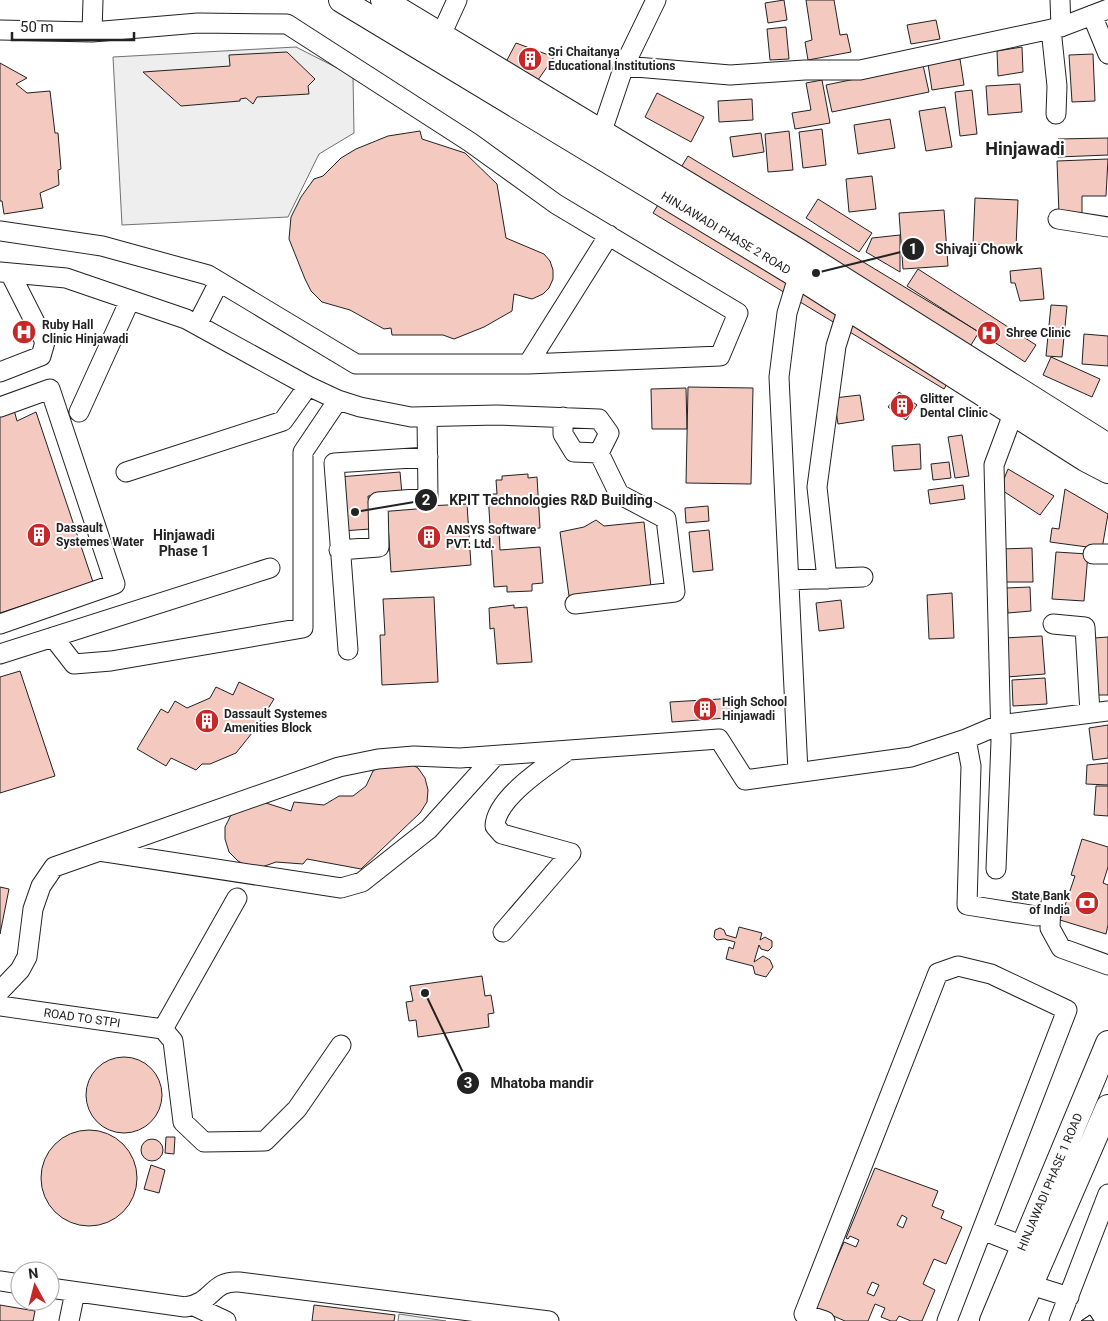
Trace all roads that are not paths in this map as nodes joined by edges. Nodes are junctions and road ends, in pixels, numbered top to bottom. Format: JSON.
{"nodes":[{"id":1,"x":93,"y":0,"type":"edge"},
{"id":2,"x":341,"y":0,"type":"edge"},
{"id":3,"x":383,"y":0,"type":"edge"},
{"id":4,"x":457,"y":0,"type":"edge"},
{"id":5,"x":656,"y":0,"type":"edge"},
{"id":6,"x":1060,"y":0,"type":"edge"},
{"id":7,"x":1102,"y":8,"type":"edge"},
{"id":8,"x":1056,"y":28,"type":"junction"},
{"id":9,"x":0,"y":30,"type":"edge"},
{"id":10,"x":92,"y":32,"type":"junction"},
{"id":11,"x":441,"y":35,"type":"junction"},
{"id":12,"x":1108,"y":54,"type":"edge"},
{"id":13,"x":624,"y":66,"type":"junction"},
{"id":14,"x":1056,"y":114,"type":"dead end"},
{"id":15,"x":602,"y":131,"type":"junction"},
{"id":16,"x":1058,"y":219,"type":"dead end"},
{"id":17,"x":1108,"y":227,"type":"edge"},
{"id":18,"x":0,"y":231,"type":"edge"},
{"id":19,"x":609,"y":235,"type":"junction"},
{"id":20,"x":5,"y":272,"type":"edge"},
{"id":21,"x":798,"y":277,"type":"junction"},
{"id":22,"x":219,"y":282,"type":"junction"},
{"id":23,"x":130,"y":300,"type":"junction"},
{"id":24,"x":848,"y":308,"type":"junction"},
{"id":25,"x":197,"y":324,"type":"junction"},
{"id":26,"x":528,"y":364,"type":"junction"},
{"id":27,"x":0,"y":372,"type":"edge"},
{"id":28,"x":308,"y":386,"type":"junction"},
{"id":29,"x":338,"y":400,"type":"junction"},
{"id":30,"x":0,"y":407,"type":"edge"},
{"id":31,"x":79,"y":412,"type":"dead end"},
{"id":32,"x":1013,"y":414,"type":"junction"},
{"id":33,"x":427,"y":416,"type":"junction"},
{"id":34,"x":563,"y":418,"type":"junction"},
{"id":35,"x":1108,"y":445,"type":"edge"},
{"id":36,"x":599,"y":453,"type":"junction"},
{"id":37,"x":428,"y":457,"type":"junction"},
{"id":38,"x":1108,"y":471,"type":"edge"},
{"id":39,"x":126,"y":472,"type":"dead end"},
{"id":40,"x":339,"y":550,"type":"junction"},
{"id":41,"x":270,"y":568,"type":"dead end"},
{"id":42,"x":863,"y":578,"type":"dead end"},
{"id":43,"x":826,"y":579,"type":"junction"},
{"id":44,"x":789,"y":580,"type":"junction"},
{"id":45,"x":575,"y":604,"type":"dead end"},
{"id":46,"x":0,"y":624,"type":"edge"},
{"id":47,"x":1053,"y":624,"type":"dead end"},
{"id":48,"x":53,"y":637,"type":"junction"},
{"id":49,"x":348,"y":650,"type":"dead end"},
{"id":50,"x":0,"y":654,"type":"edge"},
{"id":51,"x":1099,"y":712,"type":"edge"},
{"id":52,"x":999,"y":725,"type":"junction"},
{"id":53,"x":966,"y":739,"type":"junction"},
{"id":54,"x":568,"y":750,"type":"junction"},
{"id":55,"x":495,"y":756,"type":"junction"},
{"id":56,"x":798,"y":772,"type":"junction"},
{"id":57,"x":98,"y":850,"type":"junction"},
{"id":58,"x":996,"y":869,"type":"dead end"},
{"id":59,"x":237,"y":898,"type":"dead end"},
{"id":60,"x":1050,"y":902,"type":"dead end"},
{"id":61,"x":1037,"y":916,"type":"dead end"},
{"id":62,"x":503,"y":932,"type":"dead end"},
{"id":63,"x":1108,"y":965,"type":"edge"},
{"id":64,"x":0,"y":991,"type":"edge"},
{"id":65,"x":0,"y":1006,"type":"edge"},
{"id":66,"x":163,"y":1029,"type":"junction"},
{"id":67,"x":1108,"y":1043,"type":"edge"},
{"id":68,"x":341,"y":1045,"type":"dead end"},
{"id":69,"x":1108,"y":1107,"type":"edge"},
{"id":70,"x":1108,"y":1194,"type":"edge"},
{"id":71,"x":982,"y":1230,"type":"junction"},
{"id":72,"x":1023,"y":1246,"type":"junction"},
{"id":73,"x":1031,"y":1285,"type":"junction"},
{"id":74,"x":60,"y":1290,"type":"edge"},
{"id":75,"x":75,"y":1292,"type":"junction"},
{"id":76,"x":1069,"y":1297,"type":"junction"},
{"id":77,"x":194,"y":1306,"type":"junction"},
{"id":78,"x":69,"y":1321,"type":"edge"},
{"id":79,"x":226,"y":1321,"type":"edge"},
{"id":80,"x":549,"y":1321,"type":"edge"},
{"id":81,"x":825,"y":1321,"type":"edge"},
{"id":82,"x":947,"y":1321,"type":"edge"},
{"id":83,"x":992,"y":1321,"type":"edge"},
{"id":84,"x":1015,"y":1321,"type":"edge"},
{"id":85,"x":1059,"y":1321,"type":"edge"}],
"edges":[{"from":1,"to":10,"type":"street"},
{"from":2,"to":21,"type":"main road","name":"HINJAWADI PHASE 2 ROAD"},
{"from":3,"to":11,"type":"main road","name":"HINJAWADI PHASE 2 ROAD"},
{"from":4,"to":11,"type":"street"},
{"from":5,"to":13,"type":"street"},
{"from":6,"to":8,"type":"street"},
{"from":7,"to":8,"type":"street"},
{"from":7,"to":12,"type":"street"},
{"from":8,"to":13,"type":"street"},
{"from":8,"to":14,"type":"street"},
{"from":9,"to":10,"type":"street"},
{"from":10,"to":19,"type":"street"},
{"from":11,"to":15,"type":"main road","name":"HINJAWADI PHASE 2 ROAD"},
{"from":13,"to":15,"type":"street"},
{"from":15,"to":35,"type":"main road","name":"HINJAWADI PHASE 2 ROAD"},
{"from":16,"to":17,"type":"street"},
{"from":18,"to":22,"type":"street"},
{"from":19,"to":26,"type":"street"},
{"from":19,"to":26,"type":"street"},
{"from":20,"to":23,"type":"street"},
{"from":20,"to":27,"type":"street"},
{"from":21,"to":24,"type":"main road","name":"HINJAWADI PHASE 2 ROAD"},
{"from":21,"to":44,"type":"street"},
{"from":22,"to":25,"type":"street"},
{"from":22,"to":26,"type":"street"},
{"from":23,"to":25,"type":"street"},
{"from":23,"to":31,"type":"street"},
{"from":24,"to":32,"type":"main road","name":"HINJAWADI PHASE 2 ROAD"},
{"from":24,"to":43,"type":"street"},
{"from":25,"to":28,"type":"street"},
{"from":28,"to":29,"type":"street"},
{"from":28,"to":39,"type":"street"},
{"from":29,"to":33,"type":"street"},
{"from":29,"to":48,"type":"street"},
{"from":30,"to":46,"type":"street"},
{"from":32,"to":38,"type":"main road","name":"HINJAWADI PHASE 2 ROAD"},
{"from":32,"to":52,"type":"street"},
{"from":33,"to":34,"type":"street"},
{"from":33,"to":37,"type":"street"},
{"from":34,"to":36,"type":"street"},
{"from":34,"to":36,"type":"street"},
{"from":36,"to":45,"type":"street"},
{"from":37,"to":40,"type":"street"},
{"from":37,"to":40,"type":"street"},
{"from":40,"to":49,"type":"street"},
{"from":41,"to":48,"type":"street"},
{"from":42,"to":43,"type":"street"},
{"from":43,"to":44,"type":"street"},
{"from":44,"to":56,"type":"street"},
{"from":47,"to":51,"type":"street"},
{"from":48,"to":50,"type":"street"},
{"from":51,"to":52,"type":"street"},
{"from":52,"to":53,"type":"street"},
{"from":52,"to":58,"type":"street"},
{"from":53,"to":56,"type":"street"},
{"from":53,"to":61,"type":"street"},
{"from":54,"to":55,"type":"street"},
{"from":54,"to":56,"type":"street"},
{"from":54,"to":62,"type":"street"},
{"from":55,"to":57,"type":"street"},
{"from":55,"to":57,"type":"street"},
{"from":57,"to":64,"type":"street"},
{"from":59,"to":66,"type":"street"},
{"from":60,"to":63,"type":"street"},
{"from":65,"to":66,"type":"street","name":"ROAD TO STPI"},
{"from":66,"to":68,"type":"street"},
{"from":67,"to":72,"type":"main road","name":"HINJAWADI PHASE 1 ROAD"},
{"from":69,"to":73,"type":"main road","name":"HINJAWADI PHASE 1 ROAD"},
{"from":70,"to":76,"type":"street"},
{"from":71,"to":72,"type":"street"},
{"from":71,"to":81,"type":"street"},
{"from":71,"to":82,"type":"street"},
{"from":72,"to":83,"type":"main road","name":"HINJAWADI PHASE 1 ROAD"},
{"from":73,"to":76,"type":"street"},
{"from":73,"to":84,"type":"main road","name":"HINJAWADI PHASE 1 ROAD"},
{"from":74,"to":75,"type":"street"},
{"from":75,"to":77,"type":"street"},
{"from":75,"to":78,"type":"street"},
{"from":76,"to":85,"type":"street"},
{"from":77,"to":79,"type":"street"},
{"from":77,"to":80,"type":"street"}]}
